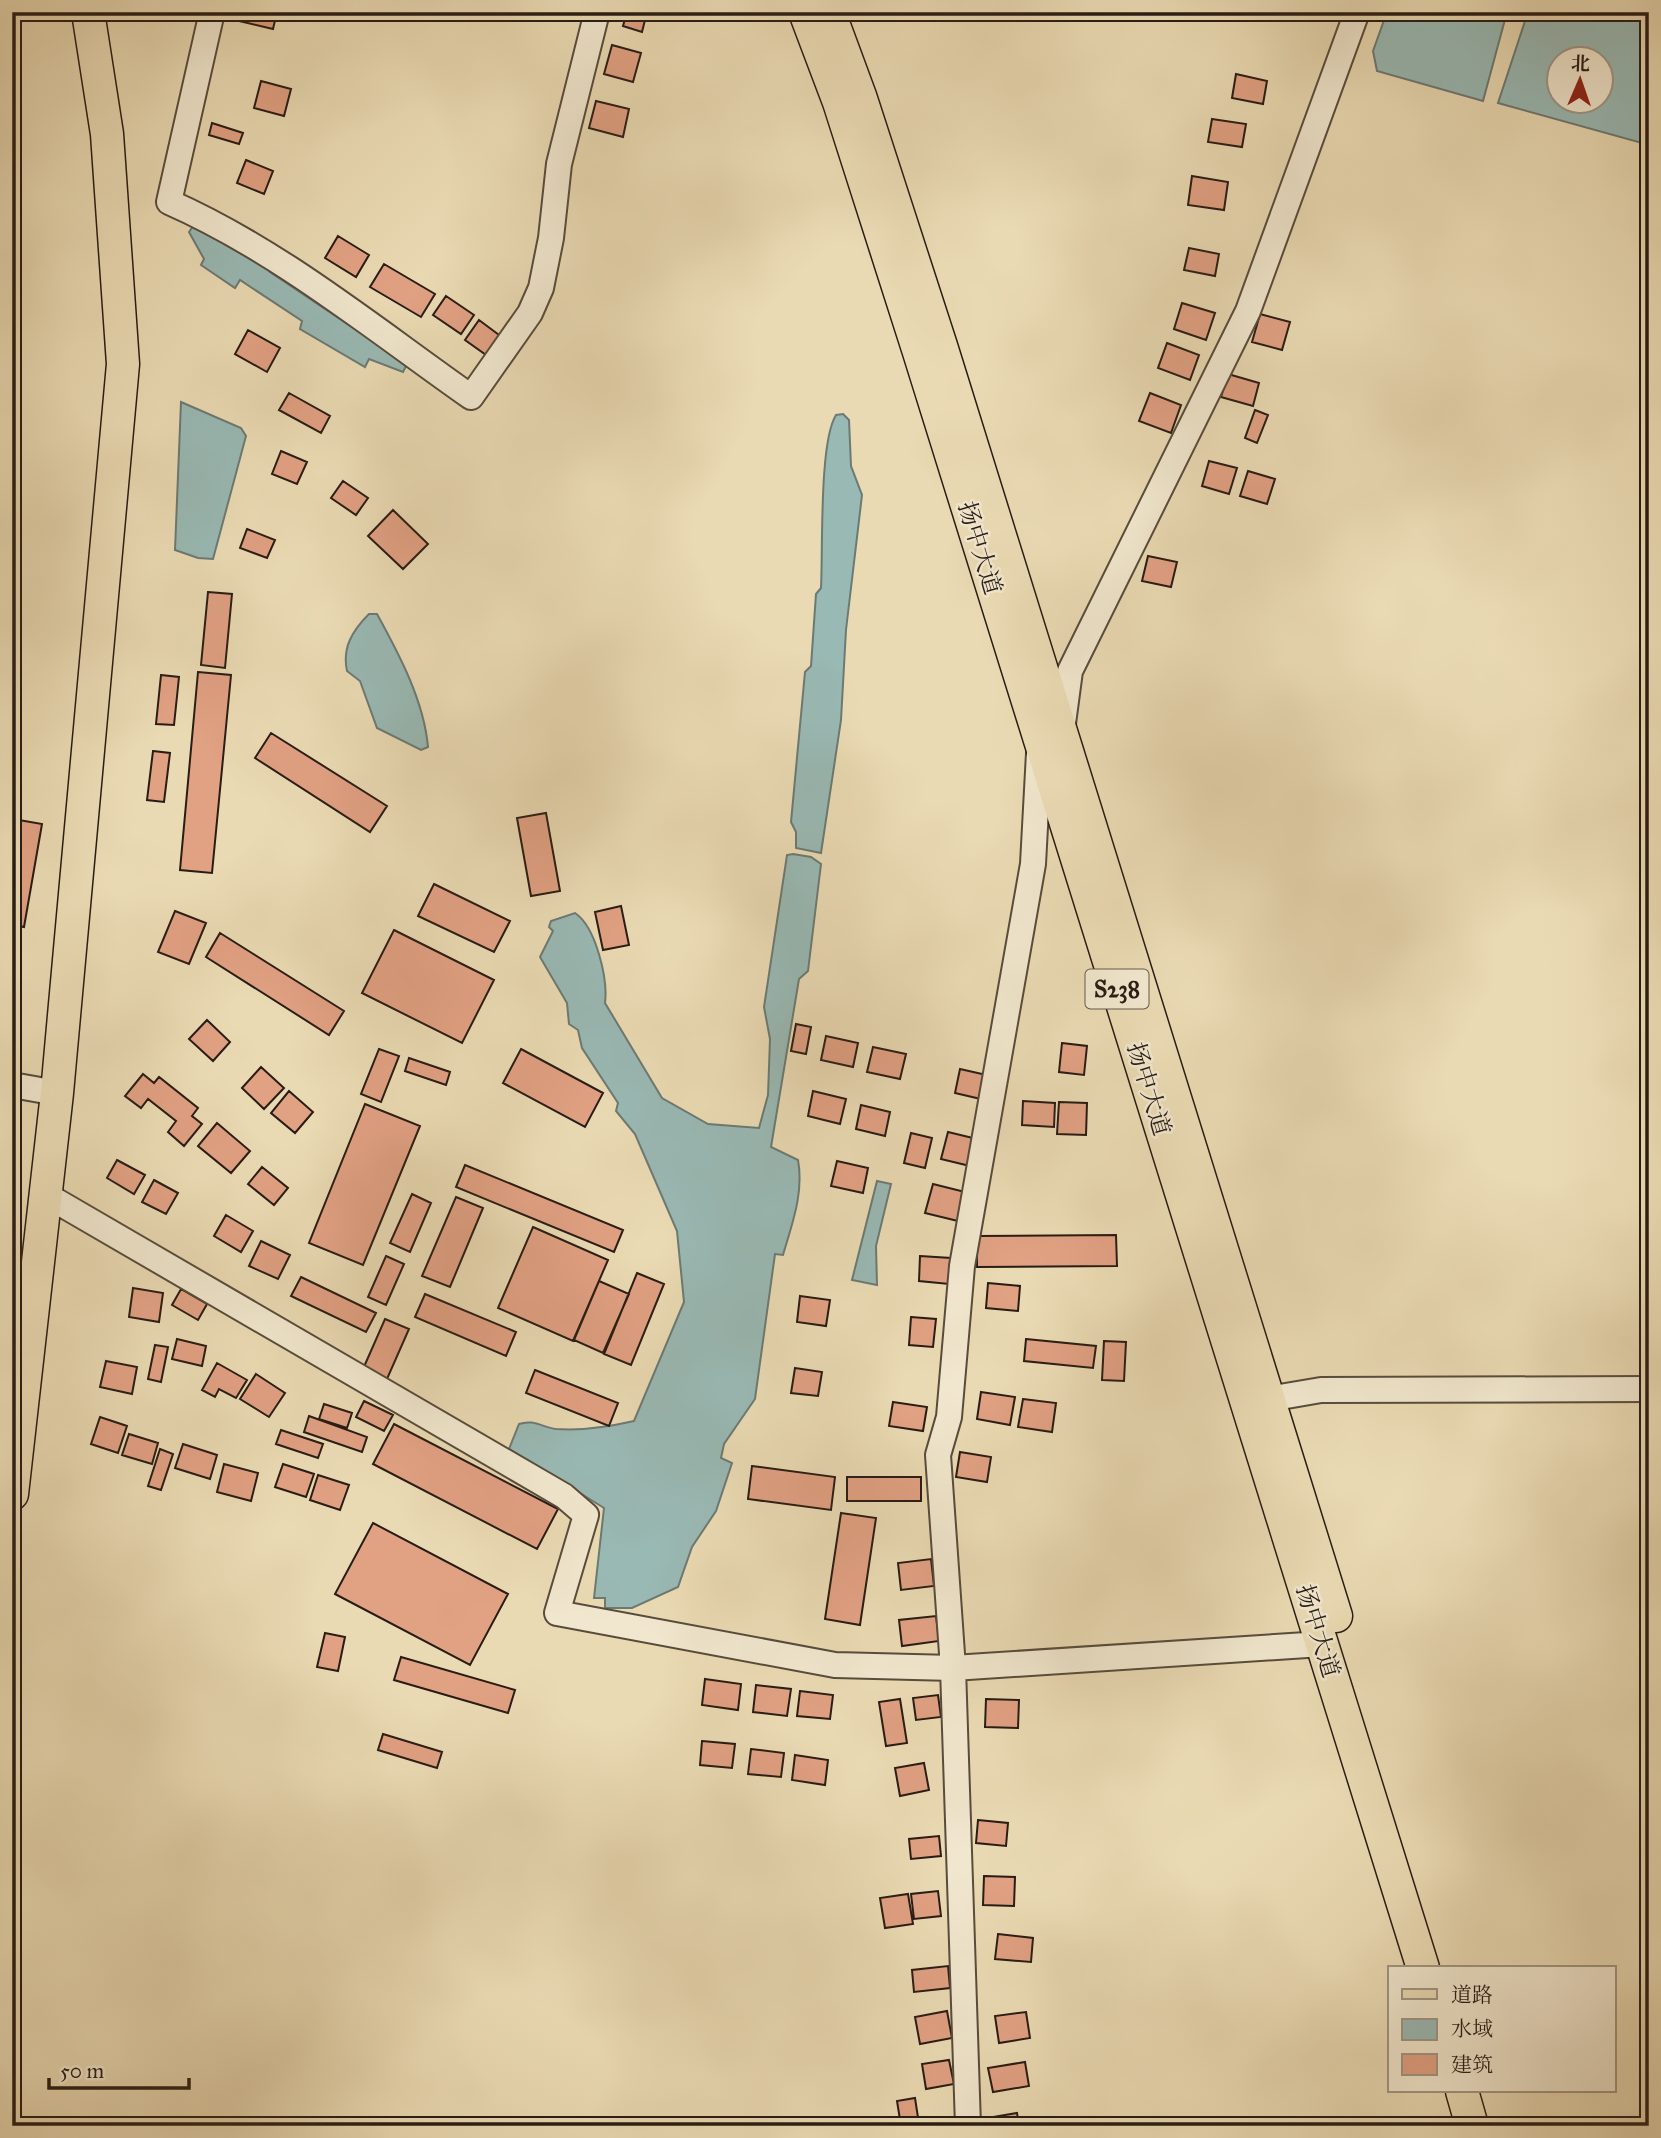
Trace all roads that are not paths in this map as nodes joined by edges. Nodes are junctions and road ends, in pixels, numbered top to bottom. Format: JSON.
{"nodes":[{"id":1,"x":88,"y":12,"type":"edge"},
{"id":2,"x":212,"y":12,"type":"edge"},
{"id":3,"x":597,"y":12,"type":"edge"},
{"id":4,"x":805,"y":12,"type":"edge"},
{"id":5,"x":829,"y":12,"type":"edge"},
{"id":6,"x":1357,"y":12,"type":"edge"},
{"id":7,"x":1051,"y":737,"type":"junction"},
{"id":8,"x":12,"y":1085,"type":"edge"},
{"id":9,"x":57,"y":1093,"type":"junction"},
{"id":10,"x":46,"y":1195,"type":"junction"},
{"id":11,"x":20,"y":1348,"type":"edge"},
{"id":12,"x":1649,"y":1389,"type":"edge"},
{"id":13,"x":1258,"y":1401,"type":"junction"},
{"id":14,"x":12,"y":1494,"type":"edge"},
{"id":15,"x":1333,"y":1642,"type":"junction"},
{"id":16,"x":953,"y":1668,"type":"junction"},
{"id":17,"x":1422,"y":1966,"type":"edge"},
{"id":18,"x":1445,"y":1966,"type":"edge"},
{"id":19,"x":1462,"y":2092,"type":"edge"},
{"id":20,"x":1484,"y":2092,"type":"edge"},
{"id":21,"x":968,"y":2126,"type":"edge"},
{"id":22,"x":1472,"y":2126,"type":"edge"},
{"id":23,"x":1495,"y":2126,"type":"edge"}],
"edges":[{"from":1,"to":9,"type":"main road"},
{"from":2,"to":3,"type":"street"},
{"from":4,"to":7,"type":"main road","name":"扬中大道","number":"S238"},
{"from":5,"to":7,"type":"main road","name":"扬中大道","number":"S238"},
{"from":6,"to":7,"type":"street"},
{"from":7,"to":13,"type":"main road","name":"扬中大道","number":"S238"},
{"from":7,"to":16,"type":"street"},
{"from":8,"to":9,"type":"street"},
{"from":9,"to":10,"type":"main road"},
{"from":10,"to":11,"type":"main road"},
{"from":10,"to":16,"type":"street"},
{"from":11,"to":14,"type":"main road"},
{"from":12,"to":13,"type":"street"},
{"from":13,"to":15,"type":"main road","name":"扬中大道","number":"S238"},
{"from":15,"to":16,"type":"street"},
{"from":15,"to":17,"type":"main road","name":"扬中大道","number":"S238"},
{"from":15,"to":18,"type":"main road","name":"扬中大道","number":"S238"},
{"from":16,"to":21,"type":"street"},
{"from":19,"to":22,"type":"main road"},
{"from":20,"to":23,"type":"main road"}]}
